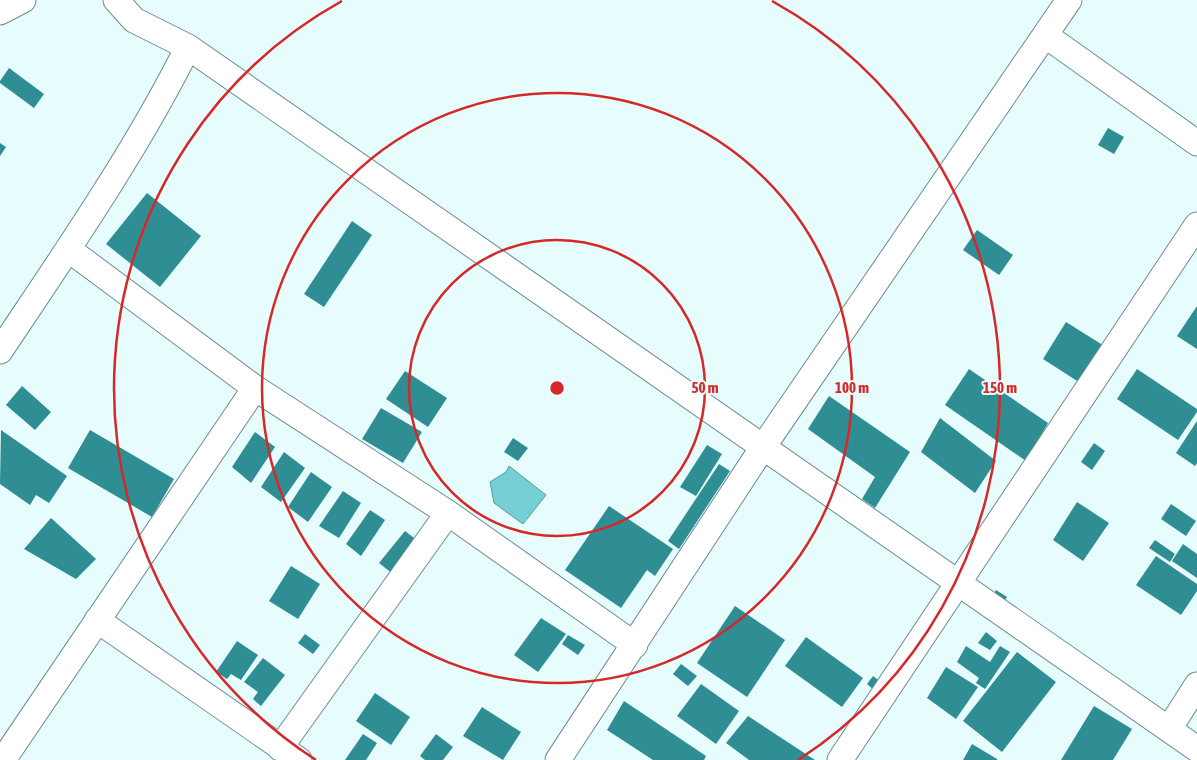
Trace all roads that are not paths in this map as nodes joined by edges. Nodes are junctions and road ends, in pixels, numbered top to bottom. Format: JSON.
{"nodes":[{"id":1,"x":23,"y":0,"type":"edge"},
{"id":2,"x":116,"y":0,"type":"edge"},
{"id":3,"x":1069,"y":0,"type":"edge"},
{"id":4,"x":0,"y":12,"type":"edge"},
{"id":5,"x":1045,"y":35,"type":"junction"},
{"id":6,"x":188,"y":47,"type":"junction"},
{"id":7,"x":1197,"y":143,"type":"edge"},
{"id":8,"x":1197,"y":225,"type":"edge"},
{"id":9,"x":68,"y":249,"type":"junction"},
{"id":10,"x":0,"y":351,"type":"edge"},
{"id":11,"x":255,"y":388,"type":"junction"},
{"id":12,"x":763,"y":447,"type":"junction"},
{"id":13,"x":448,"y":513,"type":"junction"},
{"id":14,"x":958,"y":583,"type":"junction"},
{"id":15,"x":97,"y":620,"type":"junction"},
{"id":16,"x":635,"y":645,"type":"junction"},
{"id":17,"x":1197,"y":686,"type":"edge"},
{"id":18,"x":1169,"y":730,"type":"junction"},
{"id":19,"x":1197,"y":749,"type":"edge"},
{"id":20,"x":290,"y":754,"type":"edge"},
{"id":21,"x":3,"y":760,"type":"edge"},
{"id":22,"x":558,"y":760,"type":"edge"},
{"id":23,"x":840,"y":760,"type":"edge"}],
"edges":[{"from":1,"to":4,"type":"street"},
{"from":2,"to":6,"type":"street"},
{"from":3,"to":5,"type":"street"},
{"from":5,"to":7,"type":"street"},
{"from":5,"to":12,"type":"street"},
{"from":6,"to":9,"type":"street"},
{"from":6,"to":12,"type":"street"},
{"from":8,"to":14,"type":"street"},
{"from":9,"to":10,"type":"street"},
{"from":9,"to":11,"type":"street"},
{"from":11,"to":13,"type":"street"},
{"from":11,"to":15,"type":"street"},
{"from":12,"to":14,"type":"street"},
{"from":12,"to":16,"type":"street"},
{"from":13,"to":16,"type":"street"},
{"from":13,"to":20,"type":"street"},
{"from":14,"to":18,"type":"street"},
{"from":14,"to":23,"type":"street"},
{"from":15,"to":20,"type":"street"},
{"from":15,"to":21,"type":"street"},
{"from":16,"to":22,"type":"street"},
{"from":17,"to":18,"type":"street"},
{"from":18,"to":19,"type":"street"}]}
